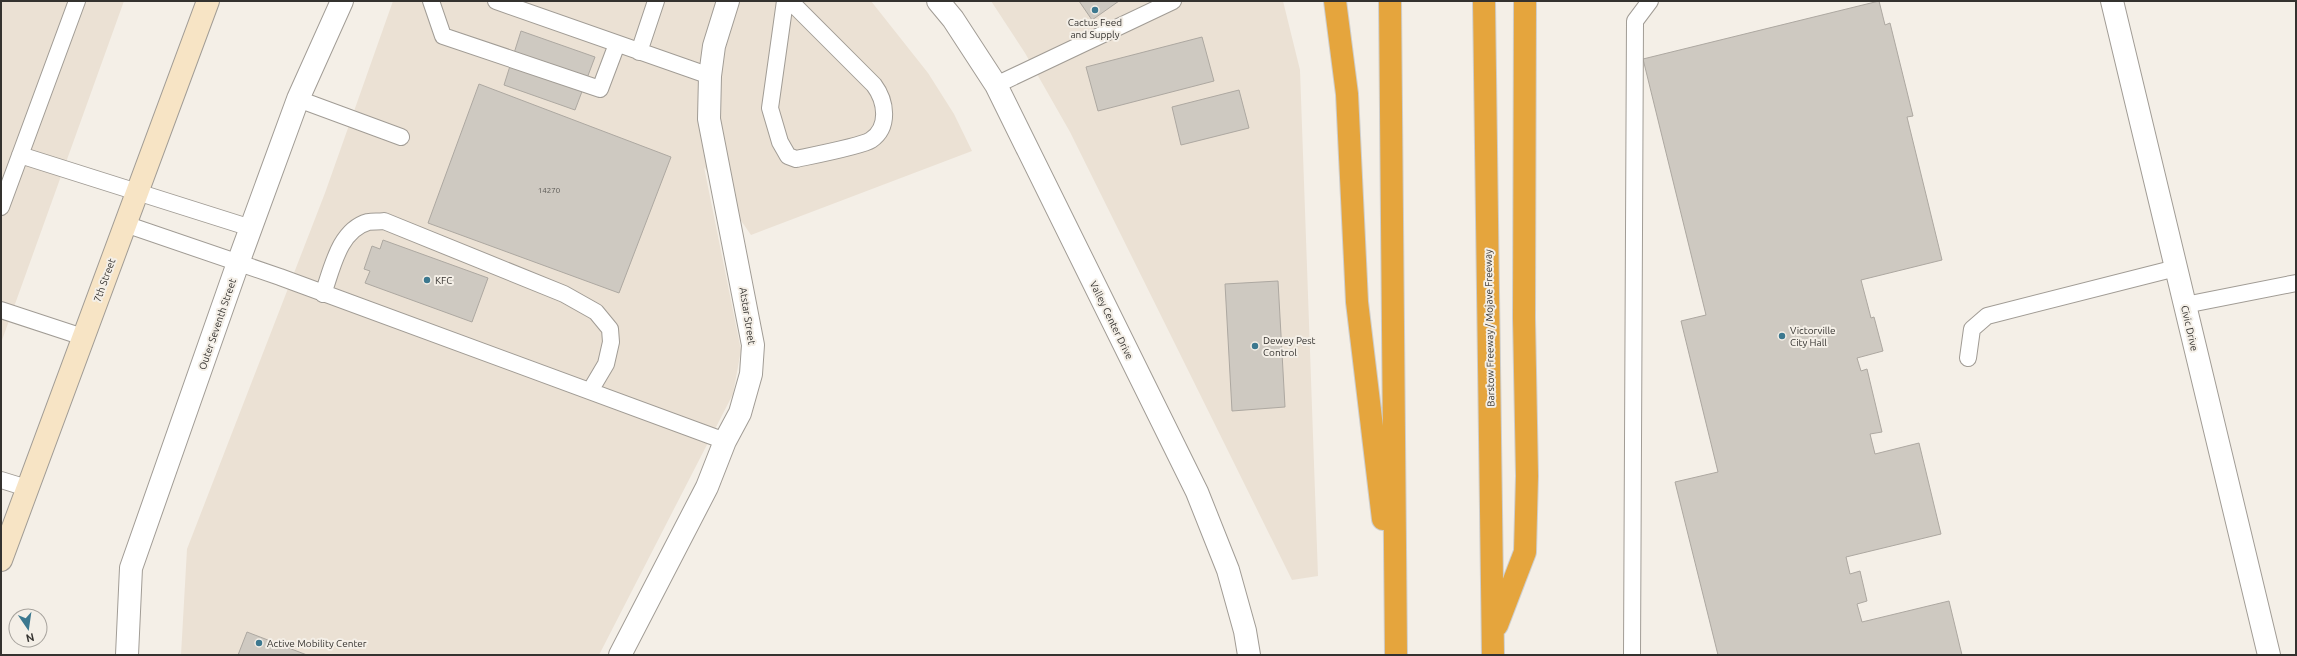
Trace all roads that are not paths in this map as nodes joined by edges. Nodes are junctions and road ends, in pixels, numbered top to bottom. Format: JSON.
{"nodes":[{"id":1,"x":77,"y":1,"type":"edge"},
{"id":2,"x":208,"y":1,"type":"edge"},
{"id":3,"x":342,"y":1,"type":"edge"},
{"id":4,"x":431,"y":1,"type":"edge"},
{"id":5,"x":496,"y":1,"type":"edge"},
{"id":6,"x":656,"y":1,"type":"edge"},
{"id":7,"x":728,"y":1,"type":"edge"},
{"id":8,"x":785,"y":1,"type":"edge"},
{"id":9,"x":790,"y":1,"type":"edge"},
{"id":10,"x":938,"y":1,"type":"edge"},
{"id":11,"x":1173,"y":1,"type":"edge"},
{"id":12,"x":1335,"y":1,"type":"edge"},
{"id":13,"x":1390,"y":1,"type":"edge"},
{"id":14,"x":1484,"y":1,"type":"edge"},
{"id":15,"x":1525,"y":1,"type":"edge"},
{"id":16,"x":1650,"y":1,"type":"edge"},
{"id":17,"x":2112,"y":1,"type":"edge"},
{"id":18,"x":617,"y":44,"type":"junction"},
{"id":19,"x":639,"y":52,"type":"junction"},
{"id":20,"x":710,"y":76,"type":"junction"},
{"id":21,"x":996,"y":85,"type":"junction"},
{"id":22,"x":298,"y":99,"type":"junction"},
{"id":23,"x":401,"y":137,"type":"dead end"},
{"id":24,"x":20,"y":155,"type":"junction"},
{"id":25,"x":138,"y":191,"type":"junction"},
{"id":26,"x":1,"y":207,"type":"edge"},
{"id":27,"x":125,"y":224,"type":"junction"},
{"id":28,"x":251,"y":228,"type":"junction"},
{"id":29,"x":238,"y":263,"type":"junction"},
{"id":30,"x":2176,"y":268,"type":"junction"},
{"id":31,"x":2296,"y":283,"type":"edge"},
{"id":32,"x":323,"y":294,"type":"junction"},
{"id":33,"x":2185,"y":305,"type":"junction"},
{"id":34,"x":1,"y":310,"type":"edge"},
{"id":35,"x":83,"y":337,"type":"junction"},
{"id":36,"x":1968,"y":358,"type":"dead end"},
{"id":37,"x":590,"y":391,"type":"junction"},
{"id":38,"x":725,"y":441,"type":"junction"},
{"id":39,"x":1,"y":480,"type":"edge"},
{"id":40,"x":27,"y":488,"type":"junction"},
{"id":41,"x":1,"y":560,"type":"edge"},
{"id":42,"x":1396,"y":628,"type":"junction"},
{"id":43,"x":1493,"y":646,"type":"edge"},
{"id":44,"x":127,"y":655,"type":"edge"},
{"id":45,"x":620,"y":655,"type":"edge"},
{"id":46,"x":1249,"y":655,"type":"edge"},
{"id":47,"x":1396,"y":655,"type":"edge"},
{"id":48,"x":1632,"y":655,"type":"edge"},
{"id":49,"x":2269,"y":655,"type":"edge"}],
"edges":[{"from":1,"to":24,"type":"lane"},
{"from":2,"to":25,"type":"main road","name":"7th Street"},
{"from":3,"to":22,"type":"street","name":"Outer Seventh Street"},
{"from":4,"to":18,"type":"lane"},
{"from":5,"to":18,"type":"lane"},
{"from":6,"to":19,"type":"lane"},
{"from":7,"to":20,"type":"street","name":"Atstar Street"},
{"from":8,"to":9,"type":"lane"},
{"from":10,"to":21,"type":"street","name":"Valley Center Drive"},
{"from":11,"to":21,"type":"lane"},
{"from":12,"to":42,"type":"highway"},
{"from":13,"to":42,"type":"highway"},
{"from":14,"to":43,"type":"highway","name":"Barstow Freeway / Mojave Freeway"},
{"from":15,"to":43,"type":"highway"},
{"from":16,"to":48,"type":"lane"},
{"from":17,"to":30,"type":"street","name":"Civic Drive"},
{"from":18,"to":19,"type":"lane"},
{"from":19,"to":20,"type":"lane"},
{"from":20,"to":38,"type":"street","name":"Atstar Street"},
{"from":21,"to":46,"type":"street","name":"Valley Center Drive"},
{"from":22,"to":23,"type":"lane"},
{"from":22,"to":28,"type":"street","name":"Outer Seventh Street"},
{"from":24,"to":25,"type":"lane"},
{"from":24,"to":26,"type":"lane"},
{"from":25,"to":27,"type":"main road","name":"7th Street"},
{"from":25,"to":28,"type":"lane"},
{"from":27,"to":29,"type":"lane"},
{"from":27,"to":35,"type":"main road","name":"7th Street"},
{"from":28,"to":29,"type":"street","name":"Outer Seventh Street"},
{"from":29,"to":32,"type":"lane"},
{"from":29,"to":44,"type":"street","name":"Outer Seventh Street"},
{"from":30,"to":33,"type":"street","name":"Civic Drive"},
{"from":30,"to":36,"type":"lane"},
{"from":31,"to":33,"type":"lane"},
{"from":32,"to":37,"type":"lane"},
{"from":32,"to":37,"type":"lane"},
{"from":33,"to":49,"type":"street","name":"Civic Drive"},
{"from":34,"to":35,"type":"lane"},
{"from":35,"to":40,"type":"main road","name":"7th Street"},
{"from":37,"to":38,"type":"lane"},
{"from":38,"to":45,"type":"street","name":"Atstar Street"},
{"from":39,"to":40,"type":"lane"},
{"from":40,"to":41,"type":"main road","name":"7th Street"},
{"from":42,"to":47,"type":"highway"}]}
